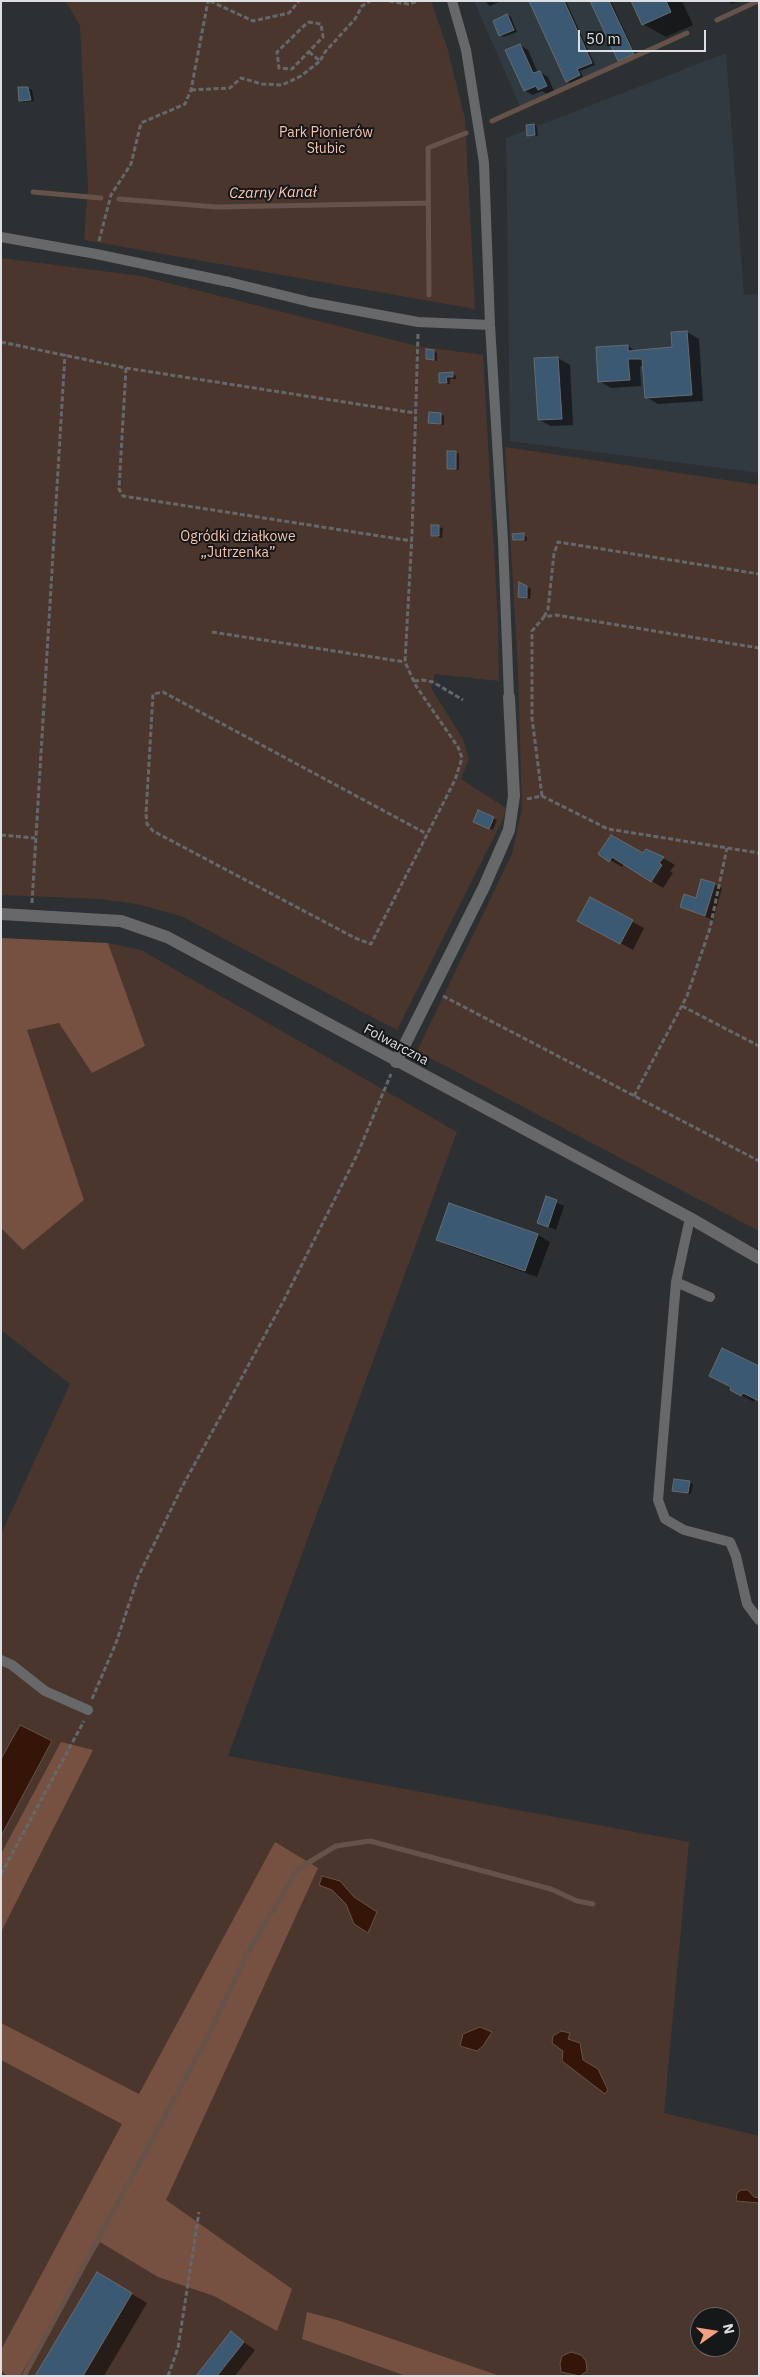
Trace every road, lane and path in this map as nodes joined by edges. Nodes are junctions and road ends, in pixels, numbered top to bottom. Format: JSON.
{"nodes":[{"id":1,"x":209,"y":1,"type":"edge"},
{"id":2,"x":299,"y":1,"type":"edge"},
{"id":3,"x":370,"y":1,"type":"edge"},
{"id":4,"x":389,"y":1,"type":"edge"},
{"id":5,"x":419,"y":1,"type":"edge"},
{"id":6,"x":452,"y":1,"type":"edge"},
{"id":7,"x":309,"y":52,"type":"junction"},
{"id":8,"x":320,"y":61,"type":"junction"},
{"id":9,"x":191,"y":90,"type":"junction"},
{"id":10,"x":1,"y":238,"type":"edge"},
{"id":11,"x":96,"y":254,"type":"junction"},
{"id":12,"x":418,"y":322,"type":"junction"},
{"id":13,"x":490,"y":325,"type":"junction"},
{"id":14,"x":1,"y":342,"type":"edge"},
{"id":15,"x":65,"y":354,"type":"junction"},
{"id":16,"x":126,"y":368,"type":"junction"},
{"id":17,"x":415,"y":413,"type":"junction"},
{"id":18,"x":412,"y":541,"type":"junction"},
{"id":19,"x":759,"y":574,"type":"edge"},
{"id":20,"x":544,"y":617,"type":"junction"},
{"id":21,"x":212,"y":632,"type":"dead end"},
{"id":22,"x":759,"y":648,"type":"edge"},
{"id":23,"x":405,"y":662,"type":"junction"},
{"id":24,"x":414,"y":681,"type":"junction"},
{"id":25,"x":509,"y":697,"type":"joint"},
{"id":26,"x":463,"y":700,"type":"dead end"},
{"id":27,"x":542,"y":796,"type":"junction"},
{"id":28,"x":514,"y":801,"type":"junction"},
{"id":29,"x":427,"y":834,"type":"junction"},
{"id":30,"x":1,"y":835,"type":"edge"},
{"id":31,"x":35,"y":838,"type":"junction"},
{"id":32,"x":727,"y":848,"type":"junction"},
{"id":33,"x":759,"y":853,"type":"edge"},
{"id":34,"x":1,"y":914,"type":"edge"},
{"id":35,"x":31,"y":916,"type":"junction"},
{"id":36,"x":432,"y":990,"type":"junction"},
{"id":37,"x":682,"y":1006,"type":"junction"},
{"id":38,"x":759,"y":1046,"type":"edge"},
{"id":39,"x":396,"y":1062,"type":"junction"},
{"id":40,"x":634,"y":1096,"type":"junction"},
{"id":41,"x":759,"y":1161,"type":"edge"},
{"id":42,"x":690,"y":1218,"type":"junction"},
{"id":43,"x":759,"y":1258,"type":"edge"},
{"id":44,"x":676,"y":1282,"type":"junction"},
{"id":45,"x":710,"y":1297,"type":"dead end"},
{"id":46,"x":759,"y":1620,"type":"edge"},
{"id":47,"x":1,"y":1660,"type":"edge"},
{"id":48,"x":88,"y":1710,"type":"junction"},
{"id":49,"x":1,"y":1874,"type":"edge"},
{"id":50,"x":199,"y":2212,"type":"dead end"},
{"id":51,"x":168,"y":2376,"type":"edge"}],
"edges":[{"from":1,"to":2,"type":"path"},
{"from":1,"to":9,"type":"path"},
{"from":3,"to":8,"type":"path"},
{"from":4,"to":5,"type":"path"},
{"from":6,"to":13,"type":"lane"},
{"from":7,"to":7,"type":"path"},
{"from":7,"to":8,"type":"path"},
{"from":8,"to":9,"type":"path"},
{"from":9,"to":11,"type":"path"},
{"from":10,"to":11,"type":"lane"},
{"from":11,"to":12,"type":"lane"},
{"from":12,"to":13,"type":"lane"},
{"from":12,"to":17,"type":"path"},
{"from":13,"to":25,"type":"lane"},
{"from":14,"to":15,"type":"path"},
{"from":15,"to":16,"type":"path"},
{"from":15,"to":31,"type":"path"},
{"from":16,"to":17,"type":"path"},
{"from":16,"to":18,"type":"path"},
{"from":17,"to":18,"type":"path"},
{"from":18,"to":23,"type":"path"},
{"from":19,"to":20,"type":"path"},
{"from":20,"to":22,"type":"path"},
{"from":20,"to":27,"type":"path"},
{"from":21,"to":23,"type":"path"},
{"from":23,"to":24,"type":"path"},
{"from":24,"to":26,"type":"path"},
{"from":24,"to":29,"type":"path"},
{"from":25,"to":28,"type":"street"},
{"from":27,"to":28,"type":"path"},
{"from":27,"to":32,"type":"path"},
{"from":28,"to":36,"type":"street"},
{"from":29,"to":29,"type":"path"},
{"from":30,"to":31,"type":"path"},
{"from":31,"to":35,"type":"path"},
{"from":32,"to":33,"type":"path"},
{"from":32,"to":37,"type":"path"},
{"from":34,"to":35,"type":"street","name":"Folwarczna"},
{"from":35,"to":39,"type":"street","name":"Folwarczna"},
{"from":36,"to":39,"type":"street"},
{"from":36,"to":40,"type":"path"},
{"from":37,"to":38,"type":"path"},
{"from":37,"to":40,"type":"path"},
{"from":39,"to":42,"type":"street","name":"Folwarczna"},
{"from":39,"to":48,"type":"path"},
{"from":40,"to":41,"type":"path"},
{"from":42,"to":43,"type":"street","name":"Folwarczna"},
{"from":42,"to":44,"type":"lane"},
{"from":44,"to":45,"type":"lane"},
{"from":44,"to":46,"type":"lane"},
{"from":47,"to":48,"type":"lane"},
{"from":48,"to":49,"type":"path"},
{"from":50,"to":51,"type":"path"}]}
